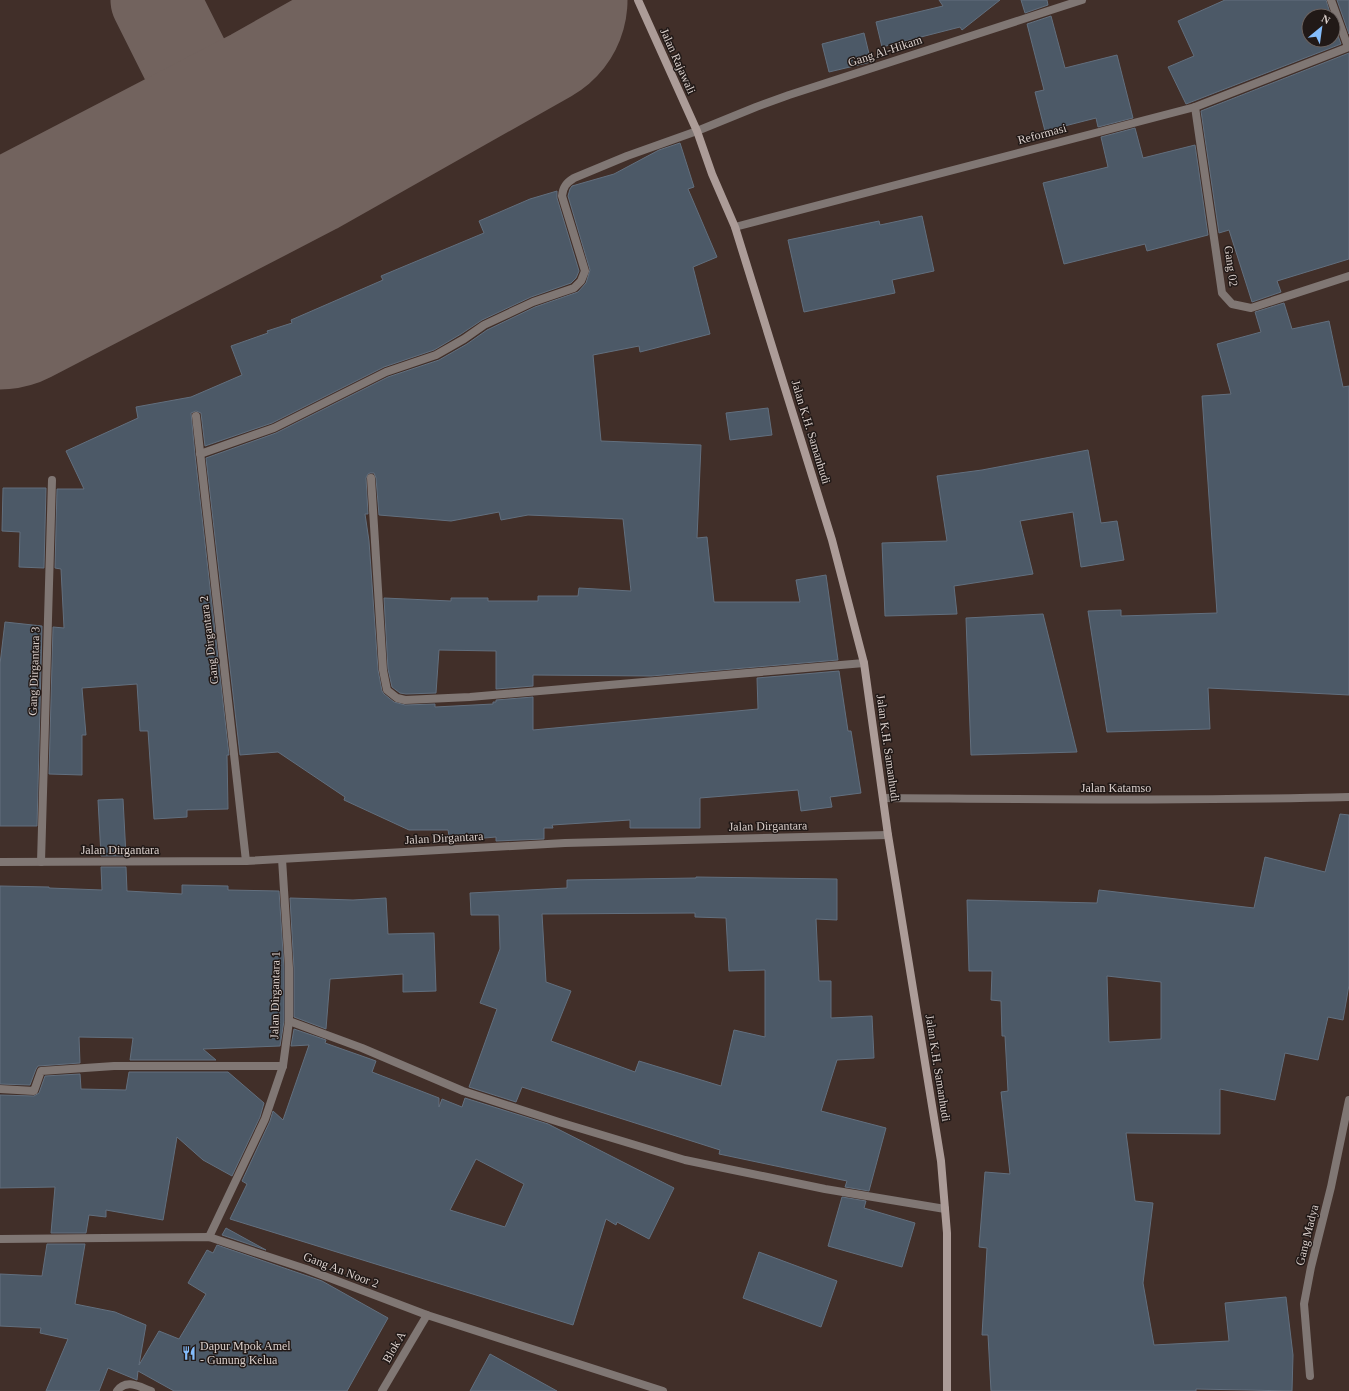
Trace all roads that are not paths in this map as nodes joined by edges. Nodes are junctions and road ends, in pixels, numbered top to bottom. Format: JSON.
{"nodes":[{"id":1,"x":638,"y":0,"type":"edge"},
{"id":2,"x":1082,"y":0,"type":"edge"},
{"id":3,"x":1331,"y":0,"type":"edge"},
{"id":4,"x":1348,"y":47,"type":"edge"},
{"id":5,"x":1196,"y":107,"type":"junction"},
{"id":6,"x":697,"y":131,"type":"junction"},
{"id":7,"x":735,"y":227,"type":"junction"},
{"id":8,"x":1349,"y":276,"type":"edge"},
{"id":9,"x":196,"y":416,"type":"dead end"},
{"id":10,"x":200,"y":454,"type":"junction"},
{"id":11,"x":371,"y":478,"type":"dead end"},
{"id":12,"x":52,"y":480,"type":"dead end"},
{"id":13,"x":864,"y":663,"type":"junction"},
{"id":14,"x":1349,"y":797,"type":"edge"},
{"id":15,"x":883,"y":798,"type":"junction"},
{"id":16,"x":888,"y":835,"type":"junction"},
{"id":17,"x":282,"y":859,"type":"junction"},
{"id":18,"x":246,"y":861,"type":"junction"},
{"id":19,"x":0,"y":862,"type":"edge"},
{"id":20,"x":41,"y":862,"type":"junction"},
{"id":21,"x":288,"y":1021,"type":"junction"},
{"id":22,"x":283,"y":1066,"type":"junction"},
{"id":23,"x":0,"y":1089,"type":"edge"},
{"id":24,"x":1349,"y":1100,"type":"edge"},
{"id":25,"x":945,"y":1209,"type":"junction"},
{"id":26,"x":209,"y":1237,"type":"junction"},
{"id":27,"x":0,"y":1239,"type":"edge"},
{"id":28,"x":426,"y":1315,"type":"junction"},
{"id":29,"x":1310,"y":1376,"type":"dead end"},
{"id":30,"x":652,"y":1389,"type":"edge"},
{"id":31,"x":117,"y":1391,"type":"edge"},
{"id":32,"x":152,"y":1391,"type":"edge"},
{"id":33,"x":382,"y":1391,"type":"edge"},
{"id":34,"x":663,"y":1391,"type":"edge"},
{"id":35,"x":947,"y":1391,"type":"edge"}],
"edges":[{"from":1,"to":6,"type":"street","name":"Jalan Rajawali"},
{"from":2,"to":6,"type":"street","name":"Gang Al-Hikam"},
{"from":3,"to":4,"type":"street"},
{"from":4,"to":5,"type":"street","name":"Reformasi"},
{"from":5,"to":7,"type":"street","name":"Reformasi"},
{"from":5,"to":8,"type":"street","name":"Gang 02"},
{"from":6,"to":7,"type":"street","name":"Jalan K.H. Samanhudi"},
{"from":6,"to":10,"type":"street","name":"Gang Al-Hikam"},
{"from":7,"to":13,"type":"street","name":"Jalan K.H. Samanhudi"},
{"from":9,"to":10,"type":"street","name":"Gang Dirgantara 2"},
{"from":10,"to":18,"type":"street","name":"Gang Dirgantara 2"},
{"from":11,"to":13,"type":"street"},
{"from":12,"to":20,"type":"street","name":"Gang Dirgantara 3"},
{"from":13,"to":15,"type":"street","name":"Jalan K.H. Samanhudi"},
{"from":14,"to":15,"type":"street","name":"Jalan Katamso"},
{"from":15,"to":16,"type":"street","name":"Jalan K.H. Samanhudi"},
{"from":16,"to":17,"type":"street","name":"Jalan Dirgantara"},
{"from":16,"to":25,"type":"street","name":"Jalan K.H. Samanhudi"},
{"from":17,"to":18,"type":"street","name":"Jalan Dirgantara"},
{"from":17,"to":21,"type":"street","name":"Jalan Dirgantara 1"},
{"from":18,"to":20,"type":"street","name":"Jalan Dirgantara"},
{"from":19,"to":20,"type":"street","name":"Jalan Dirgantara"},
{"from":21,"to":22,"type":"street","name":"Jalan Dirgantara 1"},
{"from":21,"to":25,"type":"street"},
{"from":22,"to":23,"type":"street"},
{"from":22,"to":26,"type":"street","name":"Jalan Dirgantara 1"},
{"from":24,"to":29,"type":"street","name":"Gang Madya"},
{"from":25,"to":35,"type":"street","name":"Jalan K.H. Samanhudi"},
{"from":26,"to":27,"type":"street","name":"Gang An Noor 2"},
{"from":26,"to":28,"type":"street","name":"Gang An Noor 2"},
{"from":28,"to":30,"type":"street","name":"Gang An Noor 2"},
{"from":28,"to":33,"type":"street","name":"Blok A"},
{"from":30,"to":34,"type":"street","name":"Gang An Noor 2"},
{"from":31,"to":32,"type":"street"}]}
